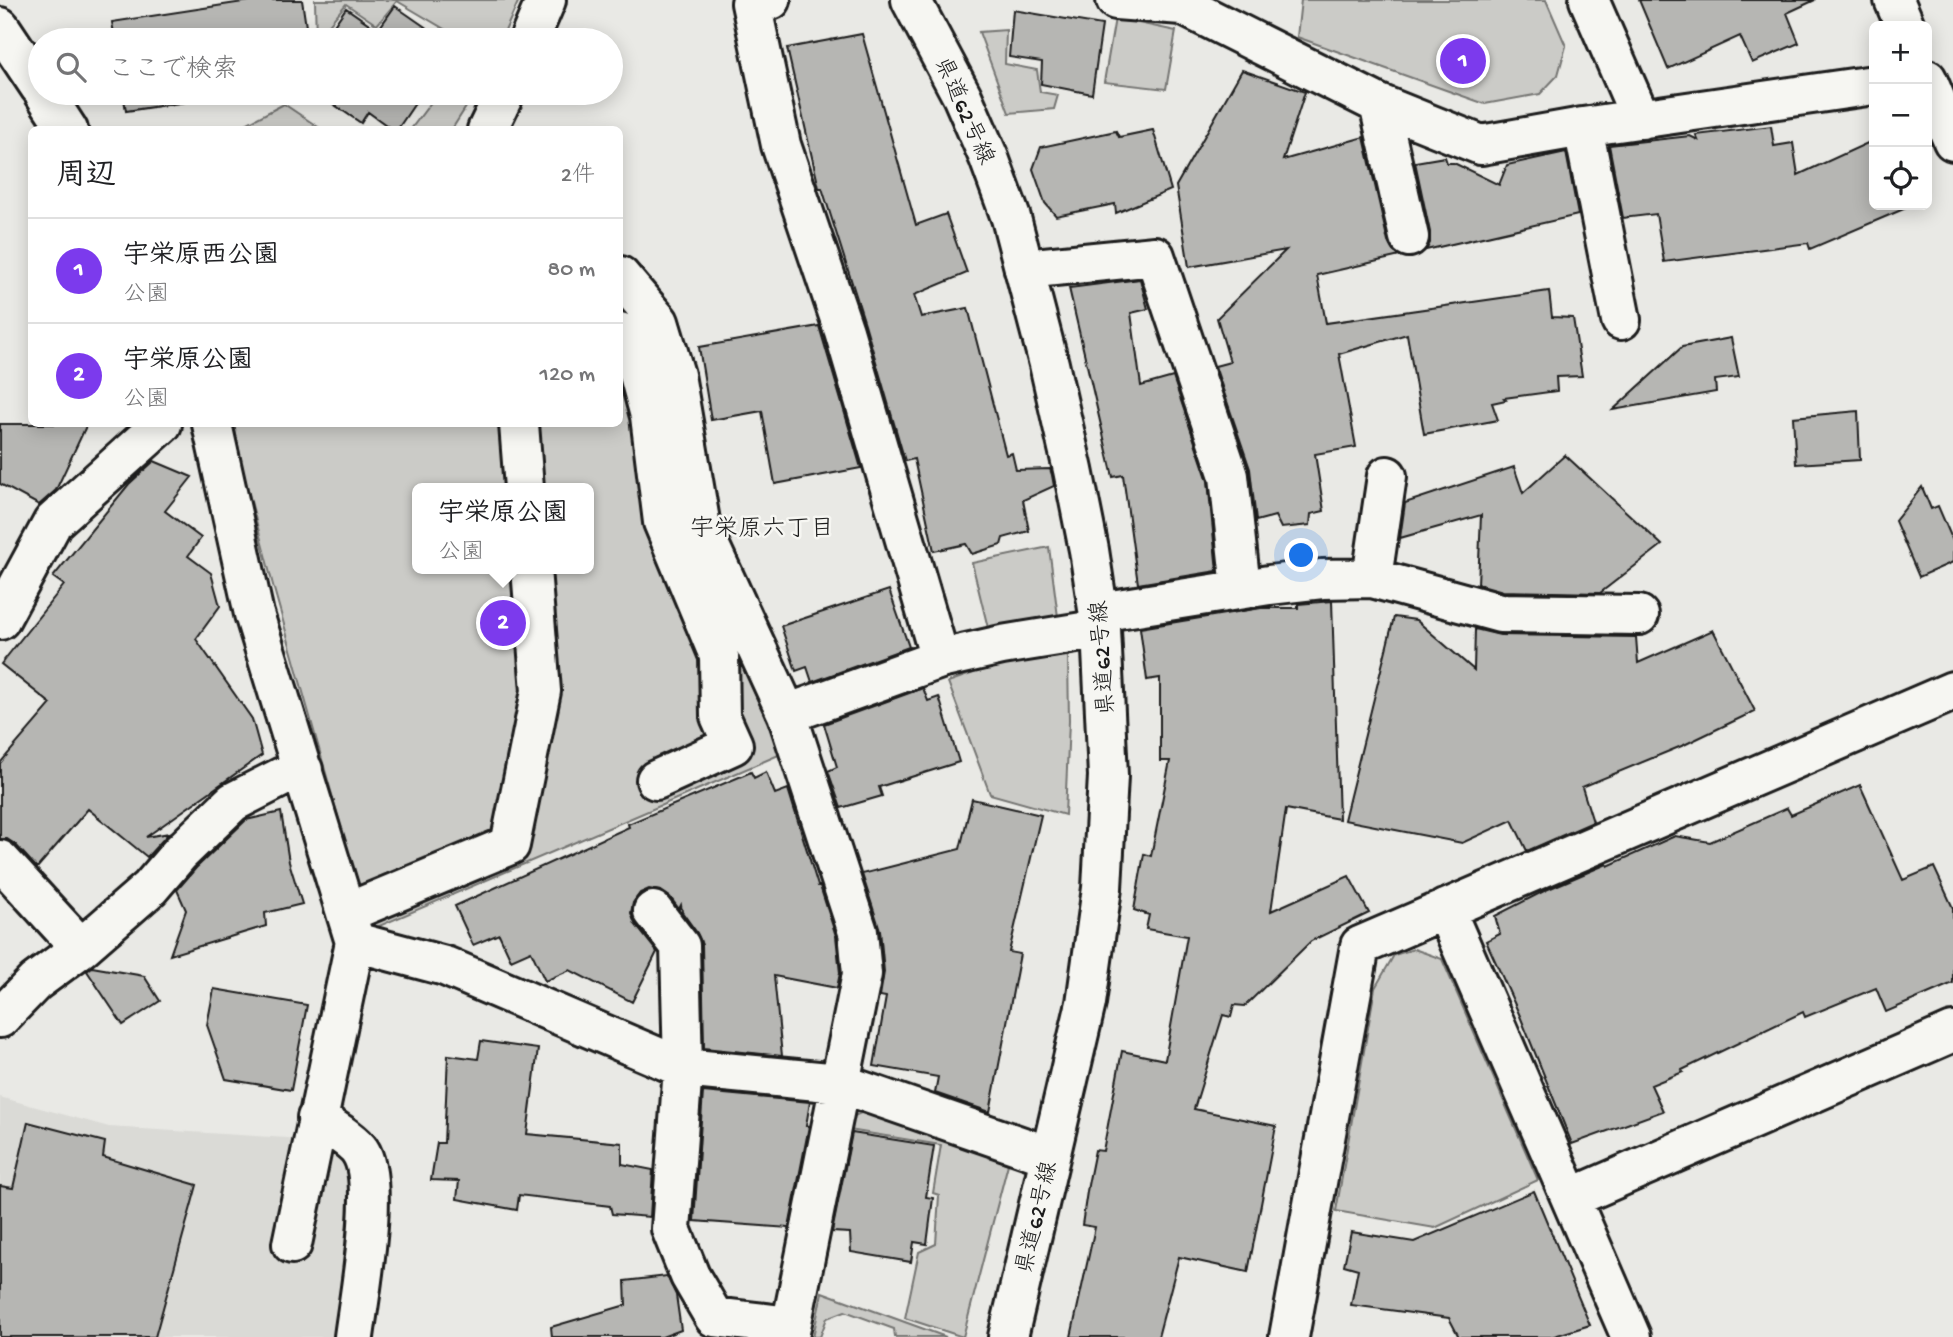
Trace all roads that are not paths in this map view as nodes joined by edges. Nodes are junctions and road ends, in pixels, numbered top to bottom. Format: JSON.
{"nodes":[{"id":1,"x":546,"y":0,"type":"edge"},
{"id":2,"x":771,"y":0,"type":"edge"},
{"id":3,"x":911,"y":0,"type":"edge"},
{"id":4,"x":1115,"y":0,"type":"edge"},
{"id":5,"x":1589,"y":0,"type":"edge"},
{"id":6,"x":1894,"y":0,"type":"edge"},
{"id":7,"x":1903,"y":21,"type":"edge"},
{"id":8,"x":0,"y":27,"type":"edge"},
{"id":9,"x":534,"y":28,"type":"edge"},
{"id":10,"x":28,"y":69,"type":"edge"},
{"id":11,"x":1929,"y":84,"type":"edge"},
{"id":12,"x":1869,"y":86,"type":"edge"},
{"id":13,"x":1379,"y":104,"type":"junction"},
{"id":14,"x":52,"y":105,"type":"edge"},
{"id":15,"x":500,"y":105,"type":"edge"},
{"id":16,"x":1641,"y":119,"type":"junction"},
{"id":17,"x":65,"y":126,"type":"edge"},
{"id":18,"x":491,"y":126,"type":"edge"},
{"id":19,"x":1583,"y":127,"type":"junction"},
{"id":20,"x":1953,"y":141,"type":"edge"},
{"id":21,"x":1409,"y":237,"type":"dead end"},
{"id":22,"x":1024,"y":269,"type":"junction"},
{"id":23,"x":623,"y":280,"type":"edge"},
{"id":24,"x":1621,"y":320,"type":"dead end"},
{"id":25,"x":623,"y":336,"type":"edge"},
{"id":26,"x":159,"y":427,"type":"edge"},
{"id":27,"x":213,"y":427,"type":"edge"},
{"id":28,"x":519,"y":427,"type":"edge"},
{"id":29,"x":1387,"y":476,"type":"dead end"},
{"id":30,"x":524,"y":483,"type":"edge"},
{"id":31,"x":531,"y":574,"type":"edge"},
{"id":32,"x":1372,"y":578,"type":"junction"},
{"id":33,"x":1241,"y":589,"type":"junction"},
{"id":34,"x":1639,"y":615,"type":"dead end"},
{"id":35,"x":0,"y":620,"type":"edge"},
{"id":36,"x":1100,"y":621,"type":"junction"},
{"id":37,"x":940,"y":659,"type":"junction"},
{"id":38,"x":1953,"y":691,"type":"edge"},
{"id":39,"x":787,"y":714,"type":"junction"},
{"id":40,"x":303,"y":770,"type":"junction"},
{"id":41,"x":656,"y":780,"type":"dead end"},
{"id":42,"x":0,"y":860,"type":"edge"},
{"id":43,"x":1446,"y":909,"type":"junction"},
{"id":44,"x":653,"y":911,"type":"dead end"},
{"id":45,"x":351,"y":927,"type":"junction"},
{"id":46,"x":81,"y":948,"type":"junction"},
{"id":47,"x":0,"y":1018,"type":"edge"},
{"id":48,"x":1953,"y":1032,"type":"edge"},
{"id":49,"x":683,"y":1068,"type":"junction"},
{"id":50,"x":839,"y":1083,"type":"junction"},
{"id":51,"x":317,"y":1118,"type":"junction"},
{"id":52,"x":1049,"y":1156,"type":"junction"},
{"id":53,"x":1571,"y":1198,"type":"junction"},
{"id":54,"x":292,"y":1244,"type":"dead end"},
{"id":55,"x":790,"y":1332,"type":"edge"},
{"id":56,"x":354,"y":1337,"type":"edge"},
{"id":57,"x":1008,"y":1337,"type":"edge"},
{"id":58,"x":1289,"y":1337,"type":"edge"},
{"id":59,"x":1630,"y":1337,"type":"edge"}],
"edges":[{"from":1,"to":9,"type":"street"},
{"from":2,"to":37,"type":"street"},
{"from":3,"to":22,"type":"street","name":"県道62号線"},
{"from":4,"to":13,"type":"street"},
{"from":5,"to":16,"type":"street"},
{"from":6,"to":7,"type":"street"},
{"from":8,"to":10,"type":"street"},
{"from":11,"to":20,"type":"street"},
{"from":12,"to":16,"type":"street"},
{"from":13,"to":19,"type":"street"},
{"from":13,"to":21,"type":"street"},
{"from":14,"to":17,"type":"street"},
{"from":15,"to":18,"type":"street"},
{"from":16,"to":19,"type":"street"},
{"from":19,"to":24,"type":"street"},
{"from":22,"to":33,"type":"street"},
{"from":22,"to":36,"type":"street","name":"県道62号線"},
{"from":23,"to":39,"type":"street"},
{"from":25,"to":41,"type":"street"},
{"from":26,"to":35,"type":"street"},
{"from":27,"to":40,"type":"street"},
{"from":28,"to":30,"type":"street"},
{"from":29,"to":32,"type":"street"},
{"from":31,"to":45,"type":"street"},
{"from":32,"to":33,"type":"street"},
{"from":32,"to":34,"type":"street"},
{"from":33,"to":36,"type":"street"},
{"from":36,"to":37,"type":"street"},
{"from":36,"to":52,"type":"street","name":"県道62号線"},
{"from":37,"to":39,"type":"street"},
{"from":38,"to":43,"type":"street"},
{"from":39,"to":50,"type":"street"},
{"from":40,"to":45,"type":"street"},
{"from":40,"to":46,"type":"street"},
{"from":42,"to":46,"type":"street"},
{"from":43,"to":53,"type":"street"},
{"from":43,"to":58,"type":"street"},
{"from":44,"to":49,"type":"street"},
{"from":45,"to":49,"type":"street"},
{"from":45,"to":51,"type":"street"},
{"from":46,"to":47,"type":"street"},
{"from":48,"to":53,"type":"street"},
{"from":49,"to":50,"type":"street"},
{"from":49,"to":55,"type":"street"},
{"from":50,"to":52,"type":"street"},
{"from":50,"to":55,"type":"street"},
{"from":51,"to":54,"type":"street"},
{"from":51,"to":56,"type":"street"},
{"from":52,"to":57,"type":"street","name":"県道62号線"},
{"from":53,"to":59,"type":"street"}]}
